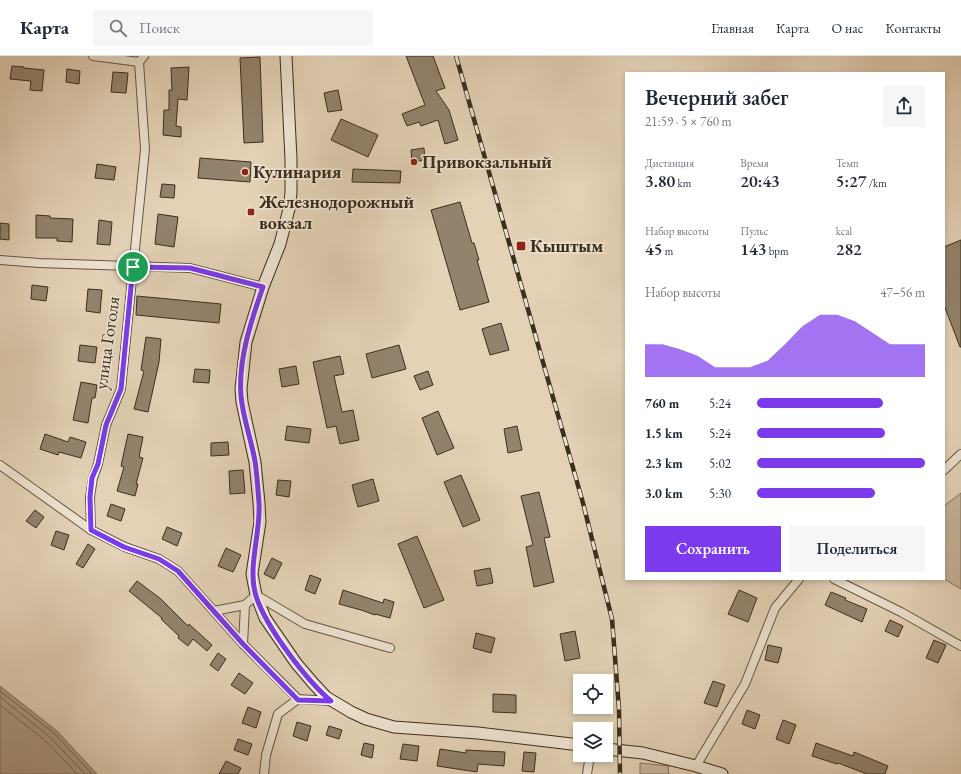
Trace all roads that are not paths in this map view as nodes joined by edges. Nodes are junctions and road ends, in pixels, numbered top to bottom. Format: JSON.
{"nodes":[{"id":1,"x":93,"y":56,"type":"edge"},
{"id":2,"x":286,"y":56,"type":"edge"},
{"id":3,"x":142,"y":59,"type":"edge"},
{"id":4,"x":0,"y":260,"type":"edge"},
{"id":5,"x":133,"y":267,"type":"junction"},
{"id":6,"x":263,"y":287,"type":"junction"},
{"id":7,"x":961,"y":454,"type":"edge"},
{"id":8,"x":0,"y":465,"type":"edge"},
{"id":9,"x":945,"y":469,"type":"edge"},
{"id":10,"x":91,"y":530,"type":"junction"},
{"id":11,"x":798,"y":580,"type":"edge"},
{"id":12,"x":836,"y":580,"type":"edge"},
{"id":13,"x":256,"y":595,"type":"junction"},
{"id":14,"x":245,"y":605,"type":"junction"},
{"id":15,"x":214,"y":611,"type":"junction"},
{"id":16,"x":243,"y":644,"type":"junction"},
{"id":17,"x":961,"y":646,"type":"edge"},
{"id":18,"x":390,"y":648,"type":"dead end"},
{"id":19,"x":298,"y":700,"type":"junction"},
{"id":20,"x":331,"y":701,"type":"junction"},
{"id":21,"x":573,"y":744,"type":"edge"},
{"id":22,"x":613,"y":750,"type":"edge"},
{"id":23,"x":589,"y":762,"type":"edge"},
{"id":24,"x":696,"y":766,"type":"junction"},
{"id":25,"x":264,"y":774,"type":"edge"},
{"id":26,"x":587,"y":774,"type":"edge"},
{"id":27,"x":722,"y":774,"type":"edge"}],
"edges":[{"from":1,"to":3,"type":"street"},
{"from":2,"to":6,"type":"main road"},
{"from":3,"to":5,"type":"street","name":"улица Гоголя"},
{"from":4,"to":5,"type":"street"},
{"from":5,"to":6,"type":"street"},
{"from":5,"to":10,"type":"street","name":"улица Гоголя"},
{"from":6,"to":13,"type":"main road"},
{"from":7,"to":9,"type":"street"},
{"from":8,"to":10,"type":"street"},
{"from":10,"to":15,"type":"street"},
{"from":11,"to":24,"type":"street"},
{"from":12,"to":17,"type":"street"},
{"from":13,"to":14,"type":"street"},
{"from":13,"to":18,"type":"street"},
{"from":13,"to":20,"type":"main road"},
{"from":14,"to":15,"type":"street"},
{"from":14,"to":16,"type":"street"},
{"from":15,"to":16,"type":"street"},
{"from":16,"to":19,"type":"street"},
{"from":19,"to":20,"type":"street"},
{"from":19,"to":25,"type":"street"},
{"from":20,"to":21,"type":"main road"},
{"from":22,"to":24,"type":"main road"},
{"from":23,"to":26,"type":"street"},
{"from":24,"to":27,"type":"main road"}]}
